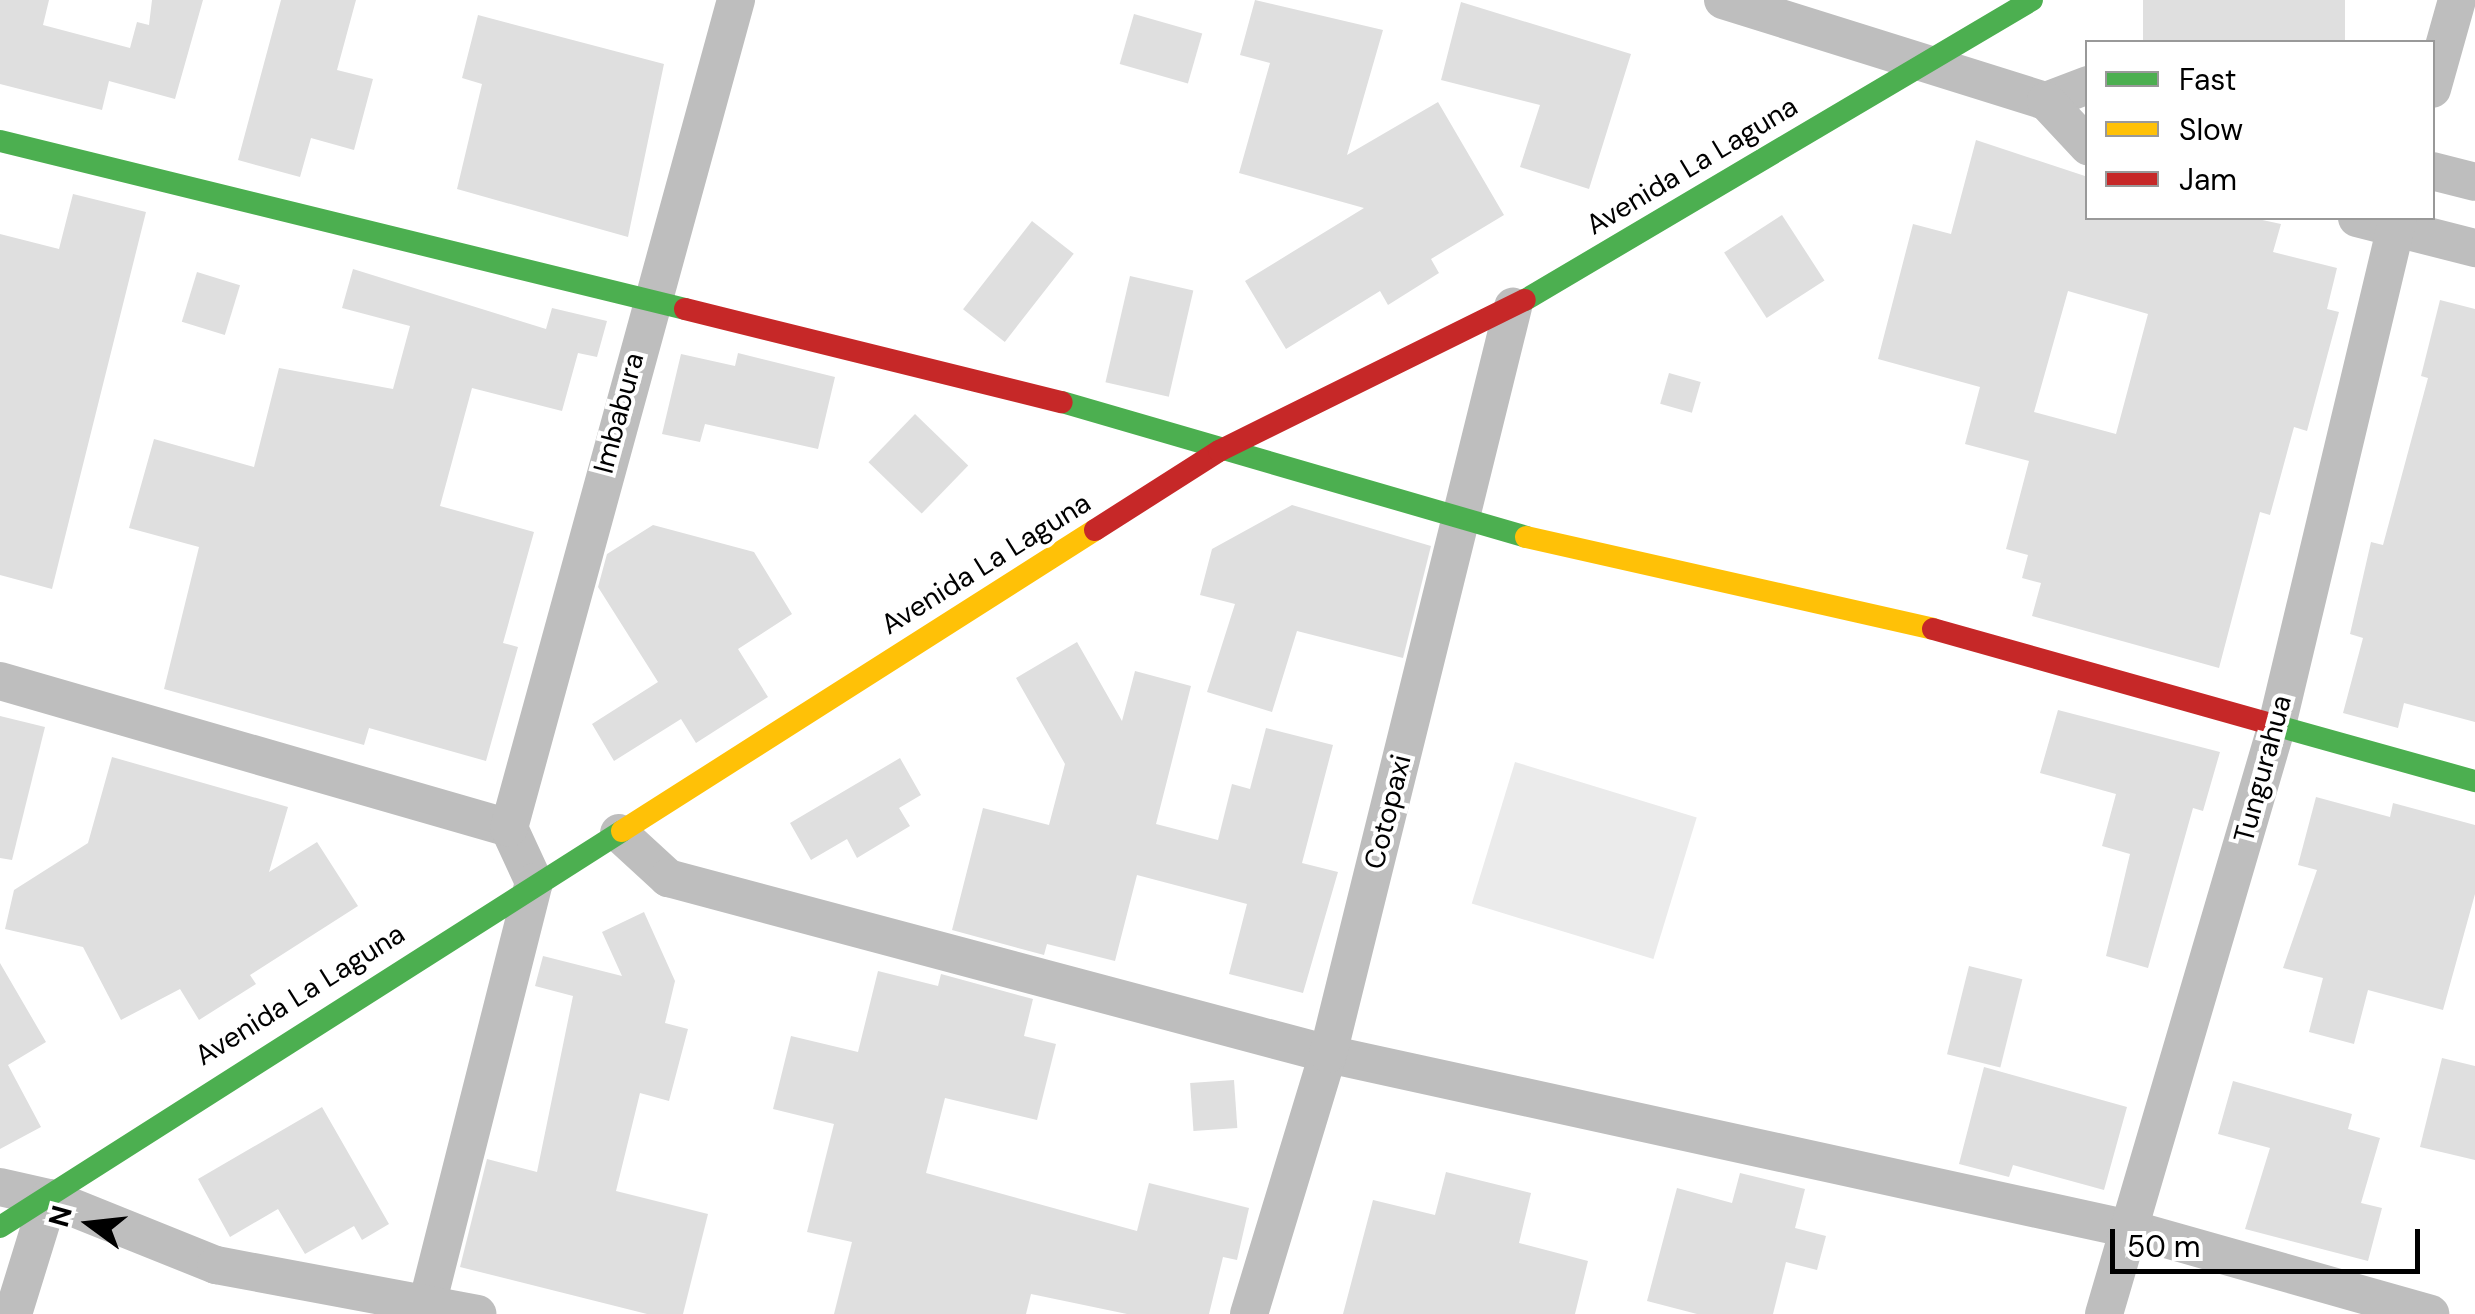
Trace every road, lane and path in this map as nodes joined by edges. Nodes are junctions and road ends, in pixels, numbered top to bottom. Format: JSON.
{"nodes":[{"id":1,"x":736,"y":0,"type":"edge"},
{"id":2,"x":1724,"y":0,"type":"edge"},
{"id":3,"x":2032,"y":0,"type":"edge"},
{"id":4,"x":2457,"y":0,"type":"edge"},
{"id":5,"x":1927,"y":62,"type":"junction"},
{"id":6,"x":2435,"y":79,"type":"edge"},
{"id":7,"x":2085,"y":86,"type":"edge"},
{"id":8,"x":2046,"y":101,"type":"junction"},
{"id":9,"x":0,"y":141,"type":"edge"},
{"id":10,"x":2085,"y":143,"type":"edge"},
{"id":11,"x":2435,"y":172,"type":"edge"},
{"id":12,"x":2475,"y":182,"type":"edge"},
{"id":13,"x":2396,"y":222,"type":"edge"},
{"id":14,"x":2475,"y":248,"type":"edge"},
{"id":15,"x":650,"y":297,"type":"junction"},
{"id":16,"x":1513,"y":307,"type":"junction"},
{"id":17,"x":1219,"y":451,"type":"junction"},
{"id":18,"x":1458,"y":523,"type":"junction"},
{"id":19,"x":0,"y":681,"type":"edge"},
{"id":20,"x":2277,"y":725,"type":"junction"},
{"id":21,"x":2475,"y":781,"type":"edge"},
{"id":22,"x":509,"y":828,"type":"junction"},
{"id":23,"x":618,"y":833,"type":"junction"},
{"id":24,"x":534,"y":882,"type":"junction"},
{"id":25,"x":1328,"y":1054,"type":"junction"},
{"id":26,"x":0,"y":1187,"type":"edge"},
{"id":27,"x":49,"y":1198,"type":"junction"},
{"id":28,"x":0,"y":1227,"type":"edge"},
{"id":29,"x":2134,"y":1230,"type":"junction"},
{"id":30,"x":424,"y":1309,"type":"edge"},
{"id":31,"x":13,"y":1314,"type":"edge"},
{"id":32,"x":477,"y":1314,"type":"edge"},
{"id":33,"x":1249,"y":1314,"type":"edge"},
{"id":34,"x":2104,"y":1314,"type":"edge"},
{"id":35,"x":2430,"y":1314,"type":"edge"}],
"edges":[{"from":1,"to":15,"type":"street","name":"Imbabura"},
{"from":2,"to":5,"type":"street"},
{"from":3,"to":5,"type":"street","name":"Avenida La Laguna"},
{"from":4,"to":6,"type":"street"},
{"from":5,"to":8,"type":"street"},
{"from":5,"to":16,"type":"street","name":"Avenida La Laguna"},
{"from":7,"to":8,"type":"street"},
{"from":8,"to":10,"type":"street"},
{"from":9,"to":15,"type":"street"},
{"from":11,"to":12,"type":"street"},
{"from":13,"to":14,"type":"street"},
{"from":13,"to":20,"type":"street","name":"Tungurahua"},
{"from":15,"to":17,"type":"street"},
{"from":15,"to":22,"type":"street","name":"Imbabura"},
{"from":16,"to":17,"type":"street","name":"Avenida La Laguna"},
{"from":16,"to":18,"type":"street","name":"Cotopaxi"},
{"from":17,"to":18,"type":"street"},
{"from":17,"to":23,"type":"street","name":"Avenida La Laguna"},
{"from":18,"to":20,"type":"street"},
{"from":18,"to":25,"type":"street","name":"Cotopaxi"},
{"from":19,"to":22,"type":"street"},
{"from":20,"to":21,"type":"street"},
{"from":20,"to":29,"type":"street","name":"Tungurahua"},
{"from":22,"to":24,"type":"street"},
{"from":23,"to":24,"type":"street","name":"Avenida La Laguna"},
{"from":23,"to":25,"type":"street"},
{"from":24,"to":27,"type":"street","name":"Avenida La Laguna"},
{"from":24,"to":30,"type":"street"},
{"from":25,"to":29,"type":"street"},
{"from":25,"to":33,"type":"street","name":"Cotopaxi"},
{"from":26,"to":27,"type":"street"},
{"from":27,"to":28,"type":"street","name":"Avenida La Laguna"},
{"from":27,"to":30,"type":"street"},
{"from":27,"to":31,"type":"street"},
{"from":29,"to":34,"type":"street","name":"Tungurahua"},
{"from":29,"to":35,"type":"street"},
{"from":30,"to":32,"type":"street"}]}
